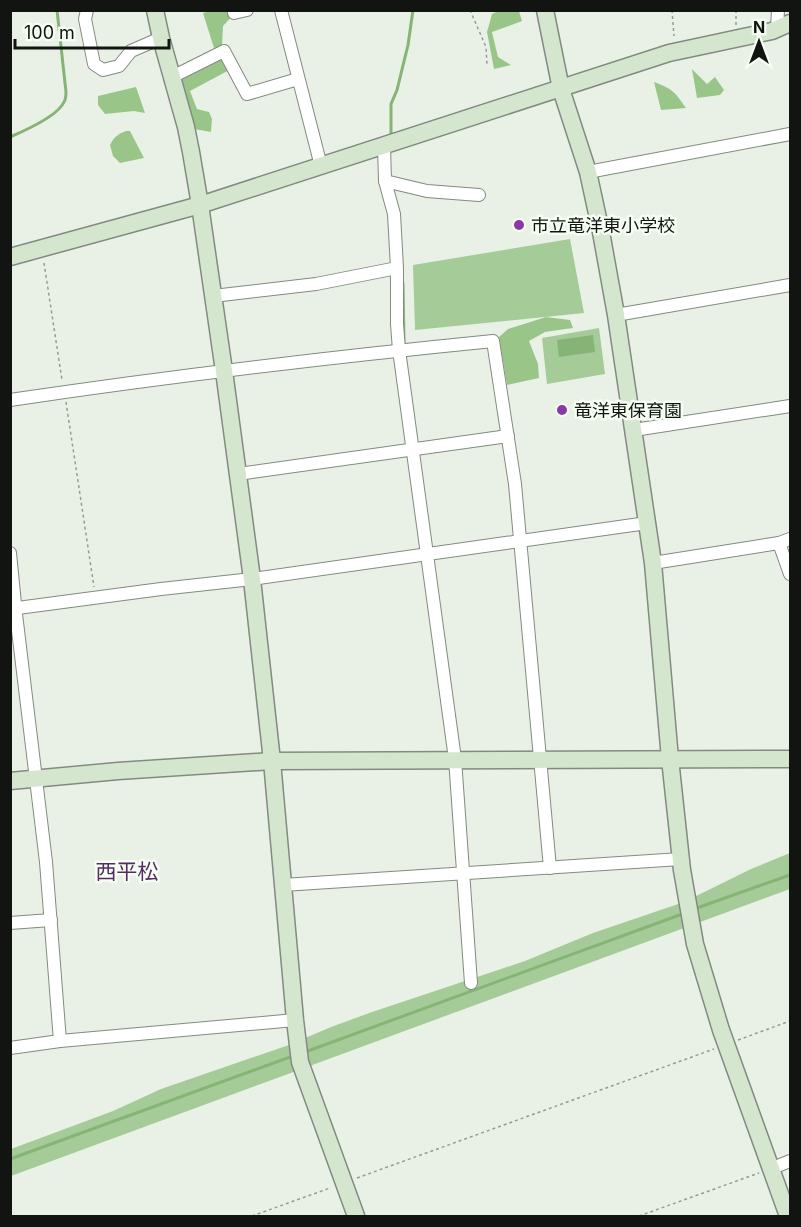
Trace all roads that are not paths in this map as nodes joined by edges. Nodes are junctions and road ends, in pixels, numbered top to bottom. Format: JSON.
{"nodes":[{"id":1,"x":87,"y":10,"type":"edge"},
{"id":2,"x":155,"y":10,"type":"edge"},
{"id":3,"x":234,"y":10,"type":"edge"},
{"id":4,"x":247,"y":10,"type":"edge"},
{"id":5,"x":281,"y":10,"type":"edge"},
{"id":6,"x":545,"y":10,"type":"edge"},
{"id":7,"x":778,"y":10,"type":"edge"},
{"id":8,"x":784,"y":26,"type":"edge"},
{"id":9,"x":161,"y":38,"type":"junction"},
{"id":10,"x":172,"y":77,"type":"junction"},
{"id":11,"x":298,"y":79,"type":"junction"},
{"id":12,"x":561,"y":89,"type":"junction"},
{"id":13,"x":790,"y":134,"type":"edge"},
{"id":14,"x":384,"y":146,"type":"junction"},
{"id":15,"x":321,"y":166,"type":"junction"},
{"id":16,"x":588,"y":172,"type":"junction"},
{"id":17,"x":385,"y":181,"type":"junction"},
{"id":18,"x":478,"y":195,"type":"dead end"},
{"id":19,"x":200,"y":205,"type":"junction"},
{"id":20,"x":10,"y":257,"type":"edge"},
{"id":21,"x":397,"y":268,"type":"junction"},
{"id":22,"x":790,"y":285,"type":"edge"},
{"id":23,"x":213,"y":296,"type":"junction"},
{"id":24,"x":616,"y":315,"type":"junction"},
{"id":25,"x":399,"y":350,"type":"junction"},
{"id":26,"x":224,"y":370,"type":"junction"},
{"id":27,"x":10,"y":400,"type":"edge"},
{"id":28,"x":790,"y":406,"type":"edge"},
{"id":29,"x":634,"y":430,"type":"junction"},
{"id":30,"x":508,"y":436,"type":"junction"},
{"id":31,"x":413,"y":450,"type":"junction"},
{"id":32,"x":238,"y":474,"type":"junction"},
{"id":33,"x":647,"y":523,"type":"junction"},
{"id":34,"x":785,"y":541,"type":"edge"},
{"id":35,"x":520,"y":542,"type":"junction"},
{"id":36,"x":10,"y":553,"type":"edge"},
{"id":37,"x":427,"y":554,"type":"junction"},
{"id":38,"x":653,"y":563,"type":"junction"},
{"id":39,"x":790,"y":574,"type":"edge"},
{"id":40,"x":252,"y":579,"type":"junction"},
{"id":41,"x":13,"y":608,"type":"edge"},
{"id":42,"x":455,"y":759,"type":"junction"},
{"id":43,"x":540,"y":759,"type":"junction"},
{"id":44,"x":670,"y":759,"type":"junction"},
{"id":45,"x":790,"y":759,"type":"edge"},
{"id":46,"x":272,"y":760,"type":"junction"},
{"id":47,"x":37,"y":778,"type":"junction"},
{"id":48,"x":10,"y":781,"type":"edge"},
{"id":49,"x":681,"y":859,"type":"junction"},
{"id":50,"x":550,"y":868,"type":"junction"},
{"id":51,"x":463,"y":873,"type":"junction"},
{"id":52,"x":283,"y":885,"type":"junction"},
{"id":53,"x":51,"y":920,"type":"junction"},
{"id":54,"x":10,"y":923,"type":"edge"},
{"id":55,"x":471,"y":983,"type":"dead end"},
{"id":56,"x":295,"y":1020,"type":"junction"},
{"id":57,"x":60,"y":1041,"type":"junction"},
{"id":58,"x":10,"y":1048,"type":"edge"},
{"id":59,"x":790,"y":1161,"type":"edge"},
{"id":60,"x":770,"y":1169,"type":"junction"},
{"id":61,"x":356,"y":1216,"type":"edge"},
{"id":62,"x":788,"y":1216,"type":"edge"}],
"edges":[{"from":1,"to":9,"type":"street"},
{"from":2,"to":9,"type":"street"},
{"from":3,"to":4,"type":"street"},
{"from":5,"to":11,"type":"street"},
{"from":6,"to":12,"type":"street"},
{"from":7,"to":8,"type":"street"},
{"from":8,"to":12,"type":"street"},
{"from":9,"to":10,"type":"street"},
{"from":10,"to":11,"type":"street"},
{"from":10,"to":19,"type":"street"},
{"from":11,"to":15,"type":"street"},
{"from":12,"to":14,"type":"street"},
{"from":12,"to":16,"type":"street"},
{"from":13,"to":16,"type":"street"},
{"from":14,"to":15,"type":"street"},
{"from":14,"to":17,"type":"street"},
{"from":15,"to":19,"type":"street"},
{"from":16,"to":24,"type":"street"},
{"from":17,"to":18,"type":"street"},
{"from":17,"to":21,"type":"street"},
{"from":19,"to":20,"type":"street"},
{"from":19,"to":23,"type":"street"},
{"from":21,"to":23,"type":"street"},
{"from":21,"to":25,"type":"street"},
{"from":22,"to":24,"type":"street"},
{"from":23,"to":26,"type":"street"},
{"from":24,"to":29,"type":"street"},
{"from":25,"to":26,"type":"street"},
{"from":25,"to":30,"type":"street"},
{"from":25,"to":31,"type":"street"},
{"from":26,"to":27,"type":"street"},
{"from":26,"to":32,"type":"street"},
{"from":28,"to":29,"type":"street"},
{"from":29,"to":33,"type":"street"},
{"from":30,"to":31,"type":"street"},
{"from":30,"to":35,"type":"street"},
{"from":31,"to":32,"type":"street"},
{"from":31,"to":37,"type":"street"},
{"from":32,"to":40,"type":"street"},
{"from":33,"to":35,"type":"street"},
{"from":33,"to":38,"type":"street"},
{"from":34,"to":38,"type":"street"},
{"from":34,"to":39,"type":"street"},
{"from":35,"to":37,"type":"street"},
{"from":35,"to":43,"type":"street"},
{"from":36,"to":41,"type":"street"},
{"from":37,"to":40,"type":"street"},
{"from":37,"to":42,"type":"street"},
{"from":38,"to":44,"type":"street"},
{"from":40,"to":41,"type":"street"},
{"from":40,"to":46,"type":"street"},
{"from":41,"to":47,"type":"street"},
{"from":42,"to":43,"type":"street"},
{"from":42,"to":46,"type":"street"},
{"from":42,"to":51,"type":"street"},
{"from":43,"to":44,"type":"street"},
{"from":43,"to":50,"type":"street"},
{"from":44,"to":45,"type":"street"},
{"from":44,"to":49,"type":"street"},
{"from":46,"to":47,"type":"street"},
{"from":46,"to":52,"type":"street"},
{"from":47,"to":48,"type":"street"},
{"from":47,"to":53,"type":"street"},
{"from":49,"to":50,"type":"street"},
{"from":49,"to":60,"type":"street"},
{"from":50,"to":51,"type":"street"},
{"from":51,"to":52,"type":"street"},
{"from":51,"to":55,"type":"street"},
{"from":52,"to":56,"type":"street"},
{"from":53,"to":54,"type":"street"},
{"from":53,"to":57,"type":"street"},
{"from":56,"to":57,"type":"street"},
{"from":56,"to":61,"type":"street"},
{"from":57,"to":58,"type":"street"},
{"from":59,"to":60,"type":"street"},
{"from":60,"to":62,"type":"street"}]}
